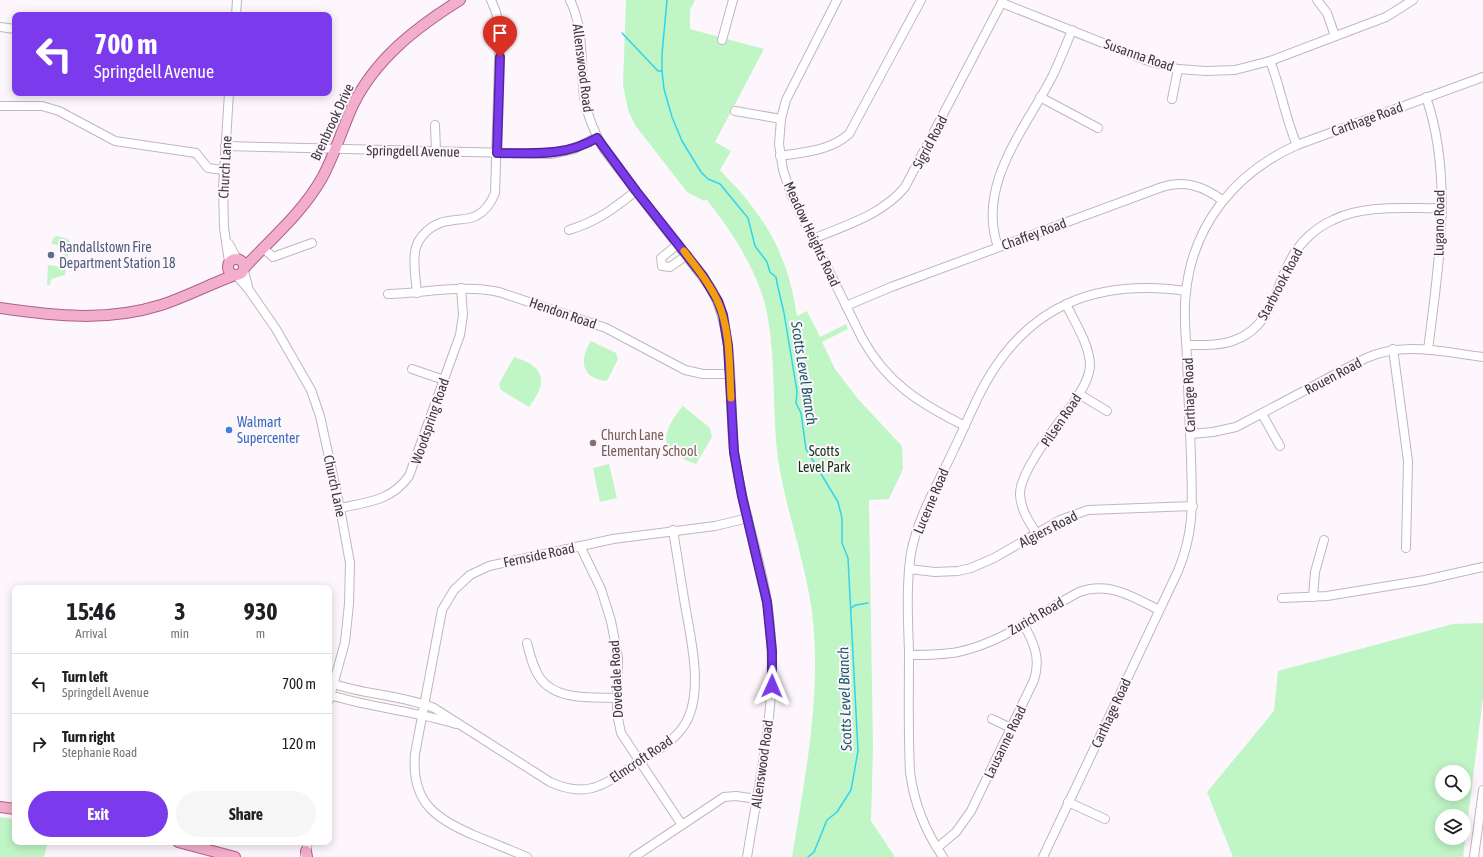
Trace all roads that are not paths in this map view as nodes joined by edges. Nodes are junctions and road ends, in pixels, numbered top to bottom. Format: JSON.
{"nodes":[{"id":1,"x":237,"y":0,"type":"edge"},
{"id":2,"x":460,"y":0,"type":"edge"},
{"id":3,"x":491,"y":0,"type":"edge"},
{"id":4,"x":570,"y":0,"type":"edge"},
{"id":5,"x":733,"y":0,"type":"edge"},
{"id":6,"x":837,"y":0,"type":"edge"},
{"id":7,"x":921,"y":0,"type":"edge"},
{"id":8,"x":1316,"y":0,"type":"edge"},
{"id":9,"x":1413,"y":0,"type":"edge"},
{"id":10,"x":1003,"y":1,"type":"edge"},
{"id":11,"x":236,"y":12,"type":"edge"},
{"id":12,"x":0,"y":27,"type":"edge"},
{"id":13,"x":12,"y":29,"type":"edge"},
{"id":14,"x":1072,"y":30,"type":"junction"},
{"id":15,"x":1336,"y":36,"type":"junction"},
{"id":16,"x":722,"y":40,"type":"dead end"},
{"id":17,"x":1270,"y":61,"type":"junction"},
{"id":18,"x":1178,"y":69,"type":"junction"},
{"id":19,"x":1483,"y":77,"type":"edge"},
{"id":20,"x":229,"y":96,"type":"edge"},
{"id":21,"x":1040,"y":97,"type":"junction"},
{"id":22,"x":1426,"y":97,"type":"junction"},
{"id":23,"x":1172,"y":99,"type":"dead end"},
{"id":24,"x":0,"y":106,"type":"edge"},
{"id":25,"x":735,"y":111,"type":"dead end"},
{"id":26,"x":781,"y":119,"type":"junction"},
{"id":27,"x":435,"y":124,"type":"dead end"},
{"id":28,"x":1098,"y":128,"type":"dead end"},
{"id":29,"x":597,"y":138,"type":"junction"},
{"id":30,"x":1297,"y":145,"type":"junction"},
{"id":31,"x":225,"y":146,"type":"junction"},
{"id":32,"x":336,"y":149,"type":"junction"},
{"id":33,"x":436,"y":151,"type":"junction"},
{"id":34,"x":497,"y":153,"type":"junction"},
{"id":35,"x":780,"y":156,"type":"junction"},
{"id":36,"x":223,"y":170,"type":"junction"},
{"id":37,"x":636,"y":191,"type":"junction"},
{"id":38,"x":1222,"y":200,"type":"junction"},
{"id":39,"x":1441,"y":208,"type":"junction"},
{"id":40,"x":569,"y":230,"type":"dead end"},
{"id":41,"x":813,"y":239,"type":"junction"},
{"id":42,"x":312,"y":243,"type":"dead end"},
{"id":43,"x":678,"y":244,"type":"junction"},
{"id":44,"x":998,"y":247,"type":"junction"},
{"id":45,"x":261,"y":250,"type":"junction"},
{"id":46,"x":686,"y":255,"type":"junction"},
{"id":47,"x":237,"y":267,"type":"junction"},
{"id":48,"x":461,"y":288,"type":"junction"},
{"id":49,"x":1186,"y":292,"type":"junction"},
{"id":50,"x":417,"y":293,"type":"junction"},
{"id":51,"x":388,"y":294,"type":"dead end"},
{"id":52,"x":1066,"y":304,"type":"junction"},
{"id":53,"x":846,"y":306,"type":"junction"},
{"id":54,"x":0,"y":308,"type":"edge"},
{"id":55,"x":1187,"y":345,"type":"junction"},
{"id":56,"x":1393,"y":349,"type":"junction"},
{"id":57,"x":1428,"y":350,"type":"junction"},
{"id":58,"x":1483,"y":357,"type":"edge"},
{"id":59,"x":412,"y":369,"type":"dead end"},
{"id":60,"x":729,"y":374,"type":"junction"},
{"id":61,"x":444,"y":380,"type":"junction"},
{"id":62,"x":1079,"y":394,"type":"junction"},
{"id":63,"x":1107,"y":411,"type":"dead end"},
{"id":64,"x":1262,"y":414,"type":"junction"},
{"id":65,"x":965,"y":426,"type":"junction"},
{"id":66,"x":1190,"y":434,"type":"junction"},
{"id":67,"x":1280,"y":446,"type":"dead end"},
{"id":68,"x":1192,"y":506,"type":"junction"},
{"id":69,"x":340,"y":508,"type":"junction"},
{"id":70,"x":748,"y":518,"type":"junction"},
{"id":71,"x":673,"y":530,"type":"junction"},
{"id":72,"x":1037,"y":534,"type":"junction"},
{"id":73,"x":1324,"y":540,"type":"dead end"},
{"id":74,"x":580,"y":546,"type":"junction"},
{"id":75,"x":1406,"y":548,"type":"dead end"},
{"id":76,"x":1483,"y":567,"type":"edge"},
{"id":77,"x":909,"y":569,"type":"junction"},
{"id":78,"x":1313,"y":597,"type":"junction"},
{"id":79,"x":1282,"y":598,"type":"dead end"},
{"id":80,"x":1160,"y":610,"type":"junction"},
{"id":81,"x":1023,"y":624,"type":"junction"},
{"id":82,"x":527,"y":643,"type":"dead end"},
{"id":83,"x":909,"y":655,"type":"junction"},
{"id":84,"x":334,"y":684,"type":"junction"},
{"id":85,"x":332,"y":691,"type":"edge"},
{"id":86,"x":332,"y":698,"type":"edge"},
{"id":87,"x":617,"y":698,"type":"junction"},
{"id":88,"x":424,"y":704,"type":"junction"},
{"id":89,"x":422,"y":716,"type":"junction"},
{"id":90,"x":992,"y":719,"type":"dead end"},
{"id":91,"x":463,"y":726,"type":"junction"},
{"id":92,"x":1011,"y":728,"type":"junction"},
{"id":93,"x":639,"y":761,"type":"junction"},
{"id":94,"x":1483,"y":790,"type":"edge"},
{"id":95,"x":757,"y":799,"type":"junction"},
{"id":96,"x":1068,"y":802,"type":"junction"},
{"id":97,"x":0,"y":807,"type":"edge"},
{"id":98,"x":12,"y":809,"type":"edge"},
{"id":99,"x":1481,"y":817,"type":"edge"},
{"id":100,"x":1105,"y":819,"type":"dead end"},
{"id":101,"x":682,"y":825,"type":"junction"},
{"id":102,"x":189,"y":845,"type":"edge"},
{"id":103,"x":937,"y":848,"type":"junction"},
{"id":104,"x":512,"y":854,"type":"edge"},
{"id":105,"x":235,"y":857,"type":"edge"},
{"id":106,"x":528,"y":857,"type":"edge"},
{"id":107,"x":634,"y":857,"type":"edge"},
{"id":108,"x":747,"y":857,"type":"edge"},
{"id":109,"x":943,"y":857,"type":"edge"},
{"id":110,"x":1042,"y":857,"type":"edge"},
{"id":111,"x":1474,"y":857,"type":"edge"}],
"edges":[{"from":1,"to":11,"type":"street"},
{"from":2,"to":32,"type":"main road","name":"Brenbrook Drive"},
{"from":3,"to":34,"type":"street"},
{"from":4,"to":29,"type":"street","name":"Allenswood Road"},
{"from":5,"to":16,"type":"street"},
{"from":6,"to":26,"type":"street","name":"Meadow Heights Road"},
{"from":7,"to":35,"type":"street"},
{"from":8,"to":15,"type":"street"},
{"from":9,"to":15,"type":"street","name":"Susanna Road"},
{"from":10,"to":14,"type":"street","name":"Susanna Road"},
{"from":10,"to":41,"type":"street","name":"Sigrid Road"},
{"from":12,"to":13,"type":"street"},
{"from":14,"to":18,"type":"street","name":"Susanna Road"},
{"from":14,"to":21,"type":"street"},
{"from":15,"to":17,"type":"street","name":"Susanna Road"},
{"from":17,"to":18,"type":"street","name":"Susanna Road"},
{"from":17,"to":30,"type":"street"},
{"from":18,"to":23,"type":"street"},
{"from":19,"to":22,"type":"street","name":"Carthage Road"},
{"from":20,"to":31,"type":"street","name":"Church Lane"},
{"from":21,"to":28,"type":"street"},
{"from":21,"to":44,"type":"street"},
{"from":22,"to":30,"type":"street","name":"Carthage Road"},
{"from":22,"to":39,"type":"street","name":"Lugano Road"},
{"from":24,"to":36,"type":"street"},
{"from":25,"to":26,"type":"street"},
{"from":26,"to":35,"type":"street","name":"Meadow Heights Road"},
{"from":27,"to":33,"type":"street"},
{"from":29,"to":34,"type":"street","name":"Springdell Avenue"},
{"from":29,"to":37,"type":"street","name":"Allenswood Road"},
{"from":30,"to":38,"type":"street","name":"Carthage Road"},
{"from":31,"to":32,"type":"street","name":"Springdell Avenue"},
{"from":31,"to":36,"type":"street","name":"Church Lane"},
{"from":32,"to":33,"type":"street","name":"Springdell Avenue"},
{"from":32,"to":45,"type":"main road","name":"Brenbrook Drive"},
{"from":33,"to":34,"type":"street","name":"Springdell Avenue"},
{"from":34,"to":50,"type":"street"},
{"from":35,"to":41,"type":"street","name":"Meadow Heights Road"},
{"from":36,"to":47,"type":"street","name":"Church Lane"},
{"from":37,"to":40,"type":"street"},
{"from":37,"to":43,"type":"street","name":"Allenswood Road"},
{"from":38,"to":44,"type":"street","name":"Chaffey Road"},
{"from":38,"to":49,"type":"street","name":"Carthage Road"},
{"from":39,"to":55,"type":"street","name":"Starbrook Road"},
{"from":39,"to":57,"type":"street","name":"Lugano Road"},
{"from":41,"to":53,"type":"street","name":"Meadow Heights Road"},
{"from":42,"to":45,"type":"street"},
{"from":43,"to":46,"type":"street","name":"Allenswood Road"},
{"from":43,"to":46,"type":"street"},
{"from":44,"to":53,"type":"street","name":"Chaffey Road"},
{"from":45,"to":47,"type":"main road","name":"Brenbrook Drive"},
{"from":46,"to":60,"type":"street","name":"Allenswood Road"},
{"from":47,"to":54,"type":"main road","name":"Brenbrook Drive"},
{"from":47,"to":69,"type":"street","name":"Church Lane"},
{"from":48,"to":50,"type":"street","name":"Hendon Road"},
{"from":48,"to":60,"type":"street","name":"Hendon Road"},
{"from":48,"to":61,"type":"street","name":"Woodspring Road"},
{"from":49,"to":52,"type":"street","name":"Lucerne Road"},
{"from":49,"to":55,"type":"street","name":"Carthage Road"},
{"from":50,"to":51,"type":"street","name":"Hendon Road"},
{"from":52,"to":62,"type":"street","name":"Pilsen Road"},
{"from":52,"to":65,"type":"street","name":"Lucerne Road"},
{"from":53,"to":65,"type":"street","name":"Meadow Heights Road"},
{"from":55,"to":66,"type":"street","name":"Carthage Road"},
{"from":56,"to":57,"type":"street","name":"Rouen Road"},
{"from":56,"to":64,"type":"street","name":"Rouen Road"},
{"from":56,"to":75,"type":"street"},
{"from":57,"to":58,"type":"street","name":"Rouen Road"},
{"from":59,"to":61,"type":"street"},
{"from":60,"to":70,"type":"street","name":"Allenswood Road"},
{"from":61,"to":69,"type":"street","name":"Woodspring Road"},
{"from":62,"to":63,"type":"street"},
{"from":62,"to":72,"type":"street","name":"Pilsen Road"},
{"from":64,"to":66,"type":"street","name":"Rouen Road"},
{"from":64,"to":67,"type":"street"},
{"from":65,"to":77,"type":"street","name":"Lucerne Road"},
{"from":66,"to":68,"type":"street","name":"Carthage Road"},
{"from":68,"to":72,"type":"street","name":"Algiers Road"},
{"from":68,"to":80,"type":"street","name":"Carthage Road"},
{"from":69,"to":84,"type":"street","name":"Church Lane"},
{"from":70,"to":71,"type":"street","name":"Fernside Road"},
{"from":70,"to":95,"type":"street","name":"Allenswood Road"},
{"from":71,"to":74,"type":"street","name":"Fernside Road"},
{"from":71,"to":93,"type":"street","name":"Elmcroft Road"},
{"from":72,"to":77,"type":"street","name":"Algiers Road"},
{"from":73,"to":78,"type":"street"},
{"from":74,"to":87,"type":"street","name":"Dovedale Road"},
{"from":74,"to":88,"type":"street","name":"Fernside Road"},
{"from":76,"to":78,"type":"street"},
{"from":77,"to":83,"type":"street","name":"Lucerne Road"},
{"from":78,"to":79,"type":"street"},
{"from":80,"to":81,"type":"street","name":"Zurich Road"},
{"from":80,"to":96,"type":"street","name":"Carthage Road"},
{"from":81,"to":83,"type":"street","name":"Zurich Road"},
{"from":81,"to":92,"type":"street","name":"Lausanne Road"},
{"from":82,"to":87,"type":"street"},
{"from":83,"to":103,"type":"street","name":"Lucerne Road"},
{"from":84,"to":85,"type":"street","name":"Church Lane"},
{"from":84,"to":88,"type":"street","name":"Elmcroft Road"},
{"from":86,"to":89,"type":"street","name":"Elmcroft Road"},
{"from":87,"to":93,"type":"street","name":"Dovedale Road"},
{"from":88,"to":89,"type":"street","name":"Fernside Road"},
{"from":88,"to":91,"type":"street","name":"Elmcroft Road"},
{"from":89,"to":91,"type":"street","name":"Elmcroft Road"},
{"from":89,"to":104,"type":"street","name":"Fernside Road"},
{"from":90,"to":92,"type":"street"},
{"from":91,"to":93,"type":"street","name":"Elmcroft Road"},
{"from":92,"to":103,"type":"street","name":"Lausanne Road"},
{"from":93,"to":101,"type":"street","name":"Dovedale Road"},
{"from":94,"to":99,"type":"street"},
{"from":95,"to":101,"type":"street"},
{"from":95,"to":108,"type":"street","name":"Allenswood Road"},
{"from":96,"to":100,"type":"street"},
{"from":96,"to":110,"type":"street","name":"Carthage Road"},
{"from":97,"to":98,"type":"main road"},
{"from":99,"to":111,"type":"street"},
{"from":101,"to":107,"type":"street"},
{"from":102,"to":105,"type":"main road"},
{"from":103,"to":109,"type":"street","name":"Lucerne Road"},
{"from":104,"to":106,"type":"street","name":"Fernside Road"}]}
